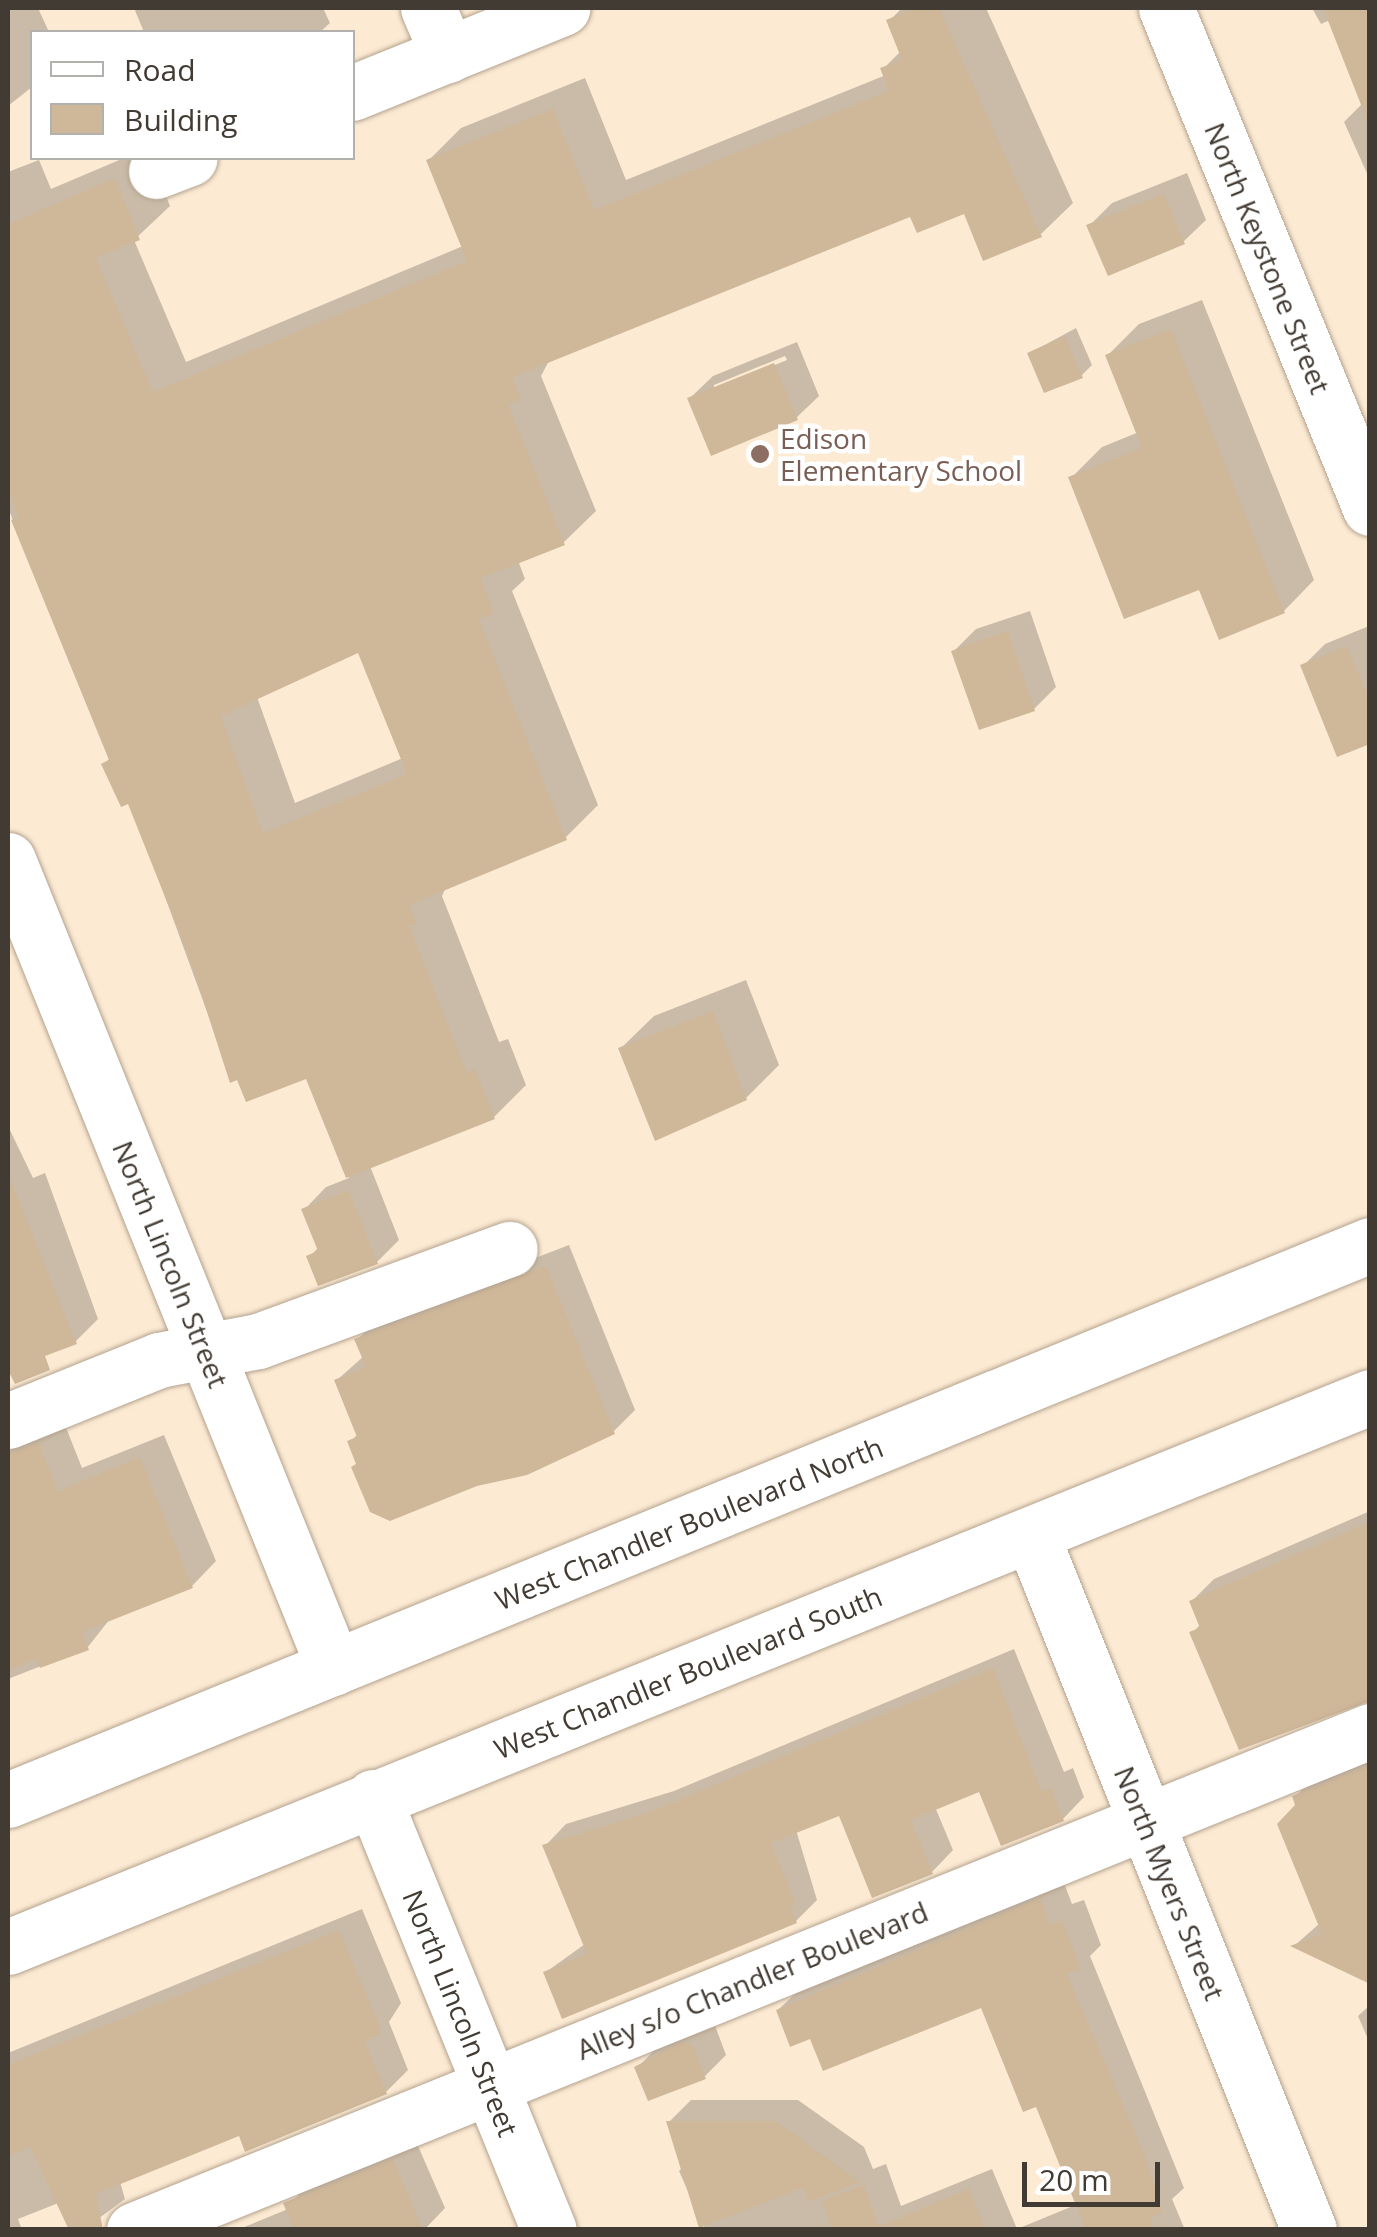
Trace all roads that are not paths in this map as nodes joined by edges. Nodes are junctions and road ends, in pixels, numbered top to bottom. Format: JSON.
{"nodes":[{"id":1,"x":562,"y":8,"type":"edge"},
{"id":2,"x":1166,"y":8,"type":"edge"},
{"id":3,"x":438,"y":31,"type":"edge"},
{"id":4,"x":355,"y":91,"type":"edge"},
{"id":5,"x":1370,"y":508,"type":"edge"},
{"id":6,"x":8,"y":860,"type":"edge"},
{"id":7,"x":1370,"y":1245,"type":"edge"},
{"id":8,"x":510,"y":1249,"type":"dead end"},
{"id":9,"x":207,"y":1352,"type":"junction"},
{"id":10,"x":1370,"y":1397,"type":"edge"},
{"id":11,"x":8,"y":1421,"type":"edge"},
{"id":12,"x":1032,"y":1536,"type":"junction"},
{"id":13,"x":334,"y":1668,"type":"junction"},
{"id":14,"x":1370,"y":1731,"type":"edge"},
{"id":15,"x":373,"y":1797,"type":"junction"},
{"id":16,"x":8,"y":1800,"type":"edge"},
{"id":17,"x":1145,"y":1821,"type":"junction"},
{"id":18,"x":8,"y":1947,"type":"edge"},
{"id":19,"x":491,"y":2086,"type":"junction"},
{"id":20,"x":134,"y":2230,"type":"edge"},
{"id":21,"x":549,"y":2230,"type":"edge"},
{"id":22,"x":1308,"y":2230,"type":"edge"}],
"edges":[{"from":1,"to":3,"type":"main road"},
{"from":2,"to":5,"type":"main road","name":"North Keystone Street"},
{"from":3,"to":4,"type":"main road"},
{"from":6,"to":9,"type":"main road","name":"North Lincoln Street"},
{"from":7,"to":13,"type":"main road","name":"West Chandler Boulevard North"},
{"from":8,"to":9,"type":"main road"},
{"from":9,"to":11,"type":"main road"},
{"from":9,"to":13,"type":"main road","name":"North Lincoln Street"},
{"from":10,"to":12,"type":"main road","name":"West Chandler Boulevard South"},
{"from":12,"to":15,"type":"main road","name":"West Chandler Boulevard South"},
{"from":12,"to":17,"type":"main road","name":"North Myers Street"},
{"from":13,"to":16,"type":"main road","name":"West Chandler Boulevard North"},
{"from":14,"to":17,"type":"main road","name":"Alley s/o Chandler Boulevard"},
{"from":15,"to":18,"type":"main road","name":"West Chandler Boulevard South"},
{"from":15,"to":19,"type":"main road","name":"North Lincoln Street"},
{"from":17,"to":19,"type":"main road","name":"Alley s/o Chandler Boulevard"},
{"from":17,"to":22,"type":"main road","name":"North Myers Street"},
{"from":19,"to":20,"type":"main road","name":"Alley s/o Chandler Boulevard"},
{"from":19,"to":21,"type":"main road","name":"North Lincoln Street"}]}
